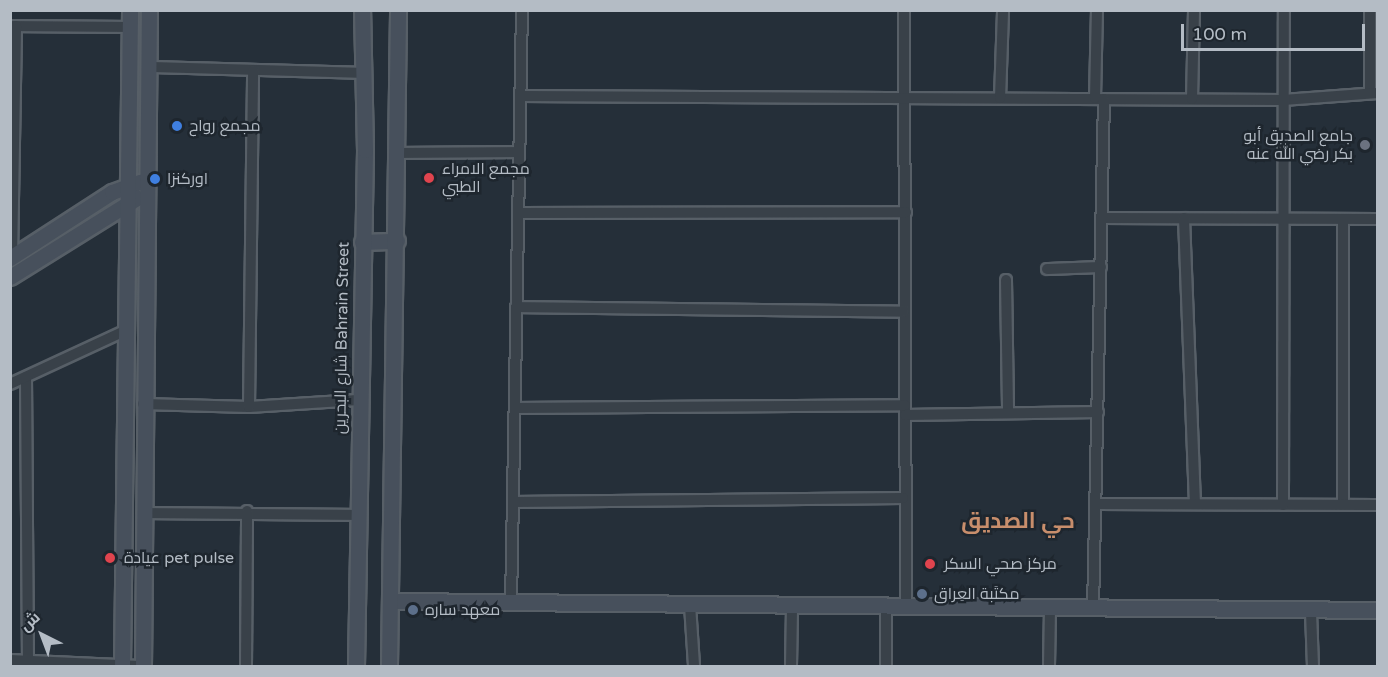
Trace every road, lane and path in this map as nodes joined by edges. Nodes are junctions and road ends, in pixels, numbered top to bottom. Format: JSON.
{"nodes":[{"id":1,"x":130,"y":10,"type":"edge"},
{"id":2,"x":149,"y":10,"type":"edge"},
{"id":3,"x":362,"y":10,"type":"edge"},
{"id":4,"x":398,"y":10,"type":"edge"},
{"id":5,"x":522,"y":10,"type":"edge"},
{"id":6,"x":904,"y":10,"type":"edge"},
{"id":7,"x":1003,"y":10,"type":"edge"},
{"id":8,"x":1097,"y":10,"type":"edge"},
{"id":9,"x":1194,"y":10,"type":"edge"},
{"id":10,"x":1284,"y":10,"type":"edge"},
{"id":11,"x":1370,"y":10,"type":"edge"},
{"id":12,"x":13,"y":26,"type":"edge"},
{"id":13,"x":129,"y":27,"type":"junction"},
{"id":14,"x":148,"y":67,"type":"junction"},
{"id":15,"x":253,"y":70,"type":"junction"},
{"id":16,"x":362,"y":73,"type":"junction"},
{"id":17,"x":1374,"y":93,"type":"edge"},
{"id":18,"x":520,"y":96,"type":"junction"},
{"id":19,"x":905,"y":97,"type":"junction"},
{"id":20,"x":1000,"y":98,"type":"junction"},
{"id":21,"x":1100,"y":98,"type":"junction"},
{"id":22,"x":1192,"y":99,"type":"junction"},
{"id":23,"x":1282,"y":100,"type":"junction"},
{"id":24,"x":12,"y":117,"type":"edge"},
{"id":25,"x":519,"y":152,"type":"junction"},
{"id":26,"x":399,"y":153,"type":"junction"},
{"id":27,"x":12,"y":162,"type":"edge"},
{"id":28,"x":149,"y":190,"type":"junction"},
{"id":29,"x":131,"y":191,"type":"junction"},
{"id":30,"x":906,"y":212,"type":"junction"},
{"id":31,"x":518,"y":213,"type":"junction"},
{"id":32,"x":1102,"y":218,"type":"junction"},
{"id":33,"x":1184,"y":218,"type":"junction"},
{"id":34,"x":1343,"y":219,"type":"junction"},
{"id":35,"x":1377,"y":219,"type":"edge"},
{"id":36,"x":1286,"y":222,"type":"junction"},
{"id":37,"x":397,"y":241,"type":"junction"},
{"id":38,"x":362,"y":242,"type":"junction"},
{"id":39,"x":11,"y":258,"type":"edge"},
{"id":40,"x":1101,"y":267,"type":"junction"},
{"id":41,"x":1047,"y":269,"type":"dead end"},
{"id":42,"x":10,"y":277,"type":"edge"},
{"id":43,"x":1006,"y":280,"type":"dead end"},
{"id":44,"x":516,"y":306,"type":"junction"},
{"id":45,"x":904,"y":312,"type":"junction"},
{"id":46,"x":129,"y":329,"type":"junction"},
{"id":47,"x":26,"y":377,"type":"junction"},
{"id":48,"x":10,"y":384,"type":"edge"},
{"id":49,"x":358,"y":400,"type":"junction"},
{"id":50,"x":143,"y":404,"type":"junction"},
{"id":51,"x":249,"y":407,"type":"junction"},
{"id":52,"x":515,"y":408,"type":"junction"},
{"id":53,"x":905,"y":410,"type":"junction"},
{"id":54,"x":1098,"y":412,"type":"junction"},
{"id":55,"x":1008,"y":413,"type":"junction"},
{"id":56,"x":903,"y":498,"type":"junction"},
{"id":57,"x":513,"y":502,"type":"junction"},
{"id":58,"x":1343,"y":503,"type":"junction"},
{"id":59,"x":1096,"y":504,"type":"junction"},
{"id":60,"x":1195,"y":504,"type":"junction"},
{"id":61,"x":1283,"y":505,"type":"junction"},
{"id":62,"x":1377,"y":505,"type":"edge"},
{"id":63,"x":247,"y":511,"type":"junction"},
{"id":64,"x":145,"y":513,"type":"junction"},
{"id":65,"x":358,"y":515,"type":"junction"},
{"id":66,"x":123,"y":591,"type":"junction"},
{"id":67,"x":144,"y":592,"type":"junction"},
{"id":68,"x":390,"y":601,"type":"junction"},
{"id":69,"x":511,"y":603,"type":"junction"},
{"id":70,"x":690,"y":605,"type":"junction"},
{"id":71,"x":792,"y":608,"type":"junction"},
{"id":72,"x":886,"y":608,"type":"junction"},
{"id":73,"x":906,"y":608,"type":"junction"},
{"id":74,"x":1050,"y":609,"type":"junction"},
{"id":75,"x":1093,"y":610,"type":"junction"},
{"id":76,"x":1377,"y":610,"type":"edge"},
{"id":77,"x":1311,"y":612,"type":"junction"},
{"id":78,"x":10,"y":660,"type":"edge"},
{"id":79,"x":28,"y":660,"type":"junction"},
{"id":80,"x":122,"y":665,"type":"edge"},
{"id":81,"x":141,"y":666,"type":"edge"},
{"id":82,"x":246,"y":666,"type":"edge"},
{"id":83,"x":356,"y":666,"type":"edge"},
{"id":84,"x":389,"y":666,"type":"edge"},
{"id":85,"x":694,"y":666,"type":"edge"},
{"id":86,"x":790,"y":666,"type":"edge"},
{"id":87,"x":886,"y":666,"type":"edge"},
{"id":88,"x":1048,"y":666,"type":"edge"},
{"id":89,"x":1313,"y":666,"type":"edge"}],
"edges":[{"from":1,"to":13,"type":"street"},
{"from":2,"to":14,"type":"street"},
{"from":3,"to":16,"type":"street","name":"شارع البحرين Bahrain Street"},
{"from":4,"to":26,"type":"street"},
{"from":5,"to":18,"type":"street"},
{"from":6,"to":19,"type":"street"},
{"from":7,"to":20,"type":"street"},
{"from":8,"to":21,"type":"street"},
{"from":9,"to":22,"type":"street"},
{"from":10,"to":23,"type":"street"},
{"from":11,"to":17,"type":"street"},
{"from":12,"to":13,"type":"street"},
{"from":12,"to":24,"type":"street"},
{"from":13,"to":29,"type":"street"},
{"from":14,"to":15,"type":"street"},
{"from":14,"to":28,"type":"street"},
{"from":15,"to":16,"type":"street"},
{"from":15,"to":51,"type":"street"},
{"from":16,"to":38,"type":"street","name":"شارع البحرين Bahrain Street"},
{"from":17,"to":23,"type":"street"},
{"from":18,"to":19,"type":"street"},
{"from":18,"to":25,"type":"street"},
{"from":19,"to":20,"type":"street"},
{"from":19,"to":30,"type":"street"},
{"from":20,"to":21,"type":"street"},
{"from":21,"to":22,"type":"street"},
{"from":21,"to":32,"type":"street"},
{"from":22,"to":23,"type":"street"},
{"from":23,"to":36,"type":"street"},
{"from":24,"to":27,"type":"street"},
{"from":25,"to":26,"type":"street"},
{"from":25,"to":31,"type":"street"},
{"from":26,"to":37,"type":"street"},
{"from":27,"to":39,"type":"street"},
{"from":28,"to":29,"type":"street"},
{"from":28,"to":50,"type":"street"},
{"from":29,"to":39,"type":"street"},
{"from":29,"to":42,"type":"street"},
{"from":29,"to":46,"type":"street"},
{"from":30,"to":31,"type":"street"},
{"from":30,"to":45,"type":"street"},
{"from":31,"to":44,"type":"street"},
{"from":32,"to":33,"type":"street"},
{"from":32,"to":40,"type":"street"},
{"from":33,"to":36,"type":"street"},
{"from":33,"to":60,"type":"street"},
{"from":34,"to":35,"type":"street"},
{"from":34,"to":36,"type":"street"},
{"from":34,"to":58,"type":"street"},
{"from":36,"to":61,"type":"street"},
{"from":37,"to":38,"type":"street"},
{"from":37,"to":68,"type":"street"},
{"from":38,"to":49,"type":"street","name":"شارع البحرين Bahrain Street"},
{"from":40,"to":41,"type":"street"},
{"from":40,"to":54,"type":"street"},
{"from":43,"to":55,"type":"street"},
{"from":44,"to":45,"type":"street"},
{"from":44,"to":52,"type":"street"},
{"from":45,"to":53,"type":"street"},
{"from":46,"to":47,"type":"street"},
{"from":46,"to":66,"type":"street"},
{"from":47,"to":48,"type":"street"},
{"from":47,"to":79,"type":"street"},
{"from":49,"to":51,"type":"street"},
{"from":49,"to":65,"type":"street","name":"شارع البحرين Bahrain Street"},
{"from":50,"to":51,"type":"street"},
{"from":50,"to":64,"type":"street"},
{"from":52,"to":53,"type":"street"},
{"from":52,"to":57,"type":"street"},
{"from":53,"to":55,"type":"street"},
{"from":53,"to":56,"type":"street"},
{"from":54,"to":55,"type":"street"},
{"from":54,"to":59,"type":"street"},
{"from":56,"to":57,"type":"street"},
{"from":56,"to":73,"type":"street"},
{"from":57,"to":69,"type":"street"},
{"from":58,"to":61,"type":"street"},
{"from":58,"to":62,"type":"street"},
{"from":59,"to":60,"type":"street"},
{"from":59,"to":75,"type":"street"},
{"from":60,"to":61,"type":"street"},
{"from":63,"to":64,"type":"street"},
{"from":63,"to":65,"type":"street"},
{"from":63,"to":82,"type":"street"},
{"from":64,"to":67,"type":"street"},
{"from":65,"to":83,"type":"street","name":"شارع البحرين Bahrain Street"},
{"from":66,"to":67,"type":"street"},
{"from":66,"to":80,"type":"street"},
{"from":67,"to":81,"type":"street"},
{"from":68,"to":69,"type":"street"},
{"from":68,"to":84,"type":"street"},
{"from":69,"to":70,"type":"street"},
{"from":70,"to":71,"type":"street"},
{"from":70,"to":85,"type":"street"},
{"from":71,"to":72,"type":"street"},
{"from":71,"to":86,"type":"street"},
{"from":72,"to":73,"type":"street"},
{"from":72,"to":87,"type":"street"},
{"from":73,"to":74,"type":"street"},
{"from":74,"to":75,"type":"street"},
{"from":74,"to":88,"type":"street"},
{"from":75,"to":77,"type":"street"},
{"from":76,"to":77,"type":"street"},
{"from":77,"to":89,"type":"street"},
{"from":78,"to":79,"type":"street"},
{"from":79,"to":80,"type":"street"},
{"from":80,"to":81,"type":"street"}]}
